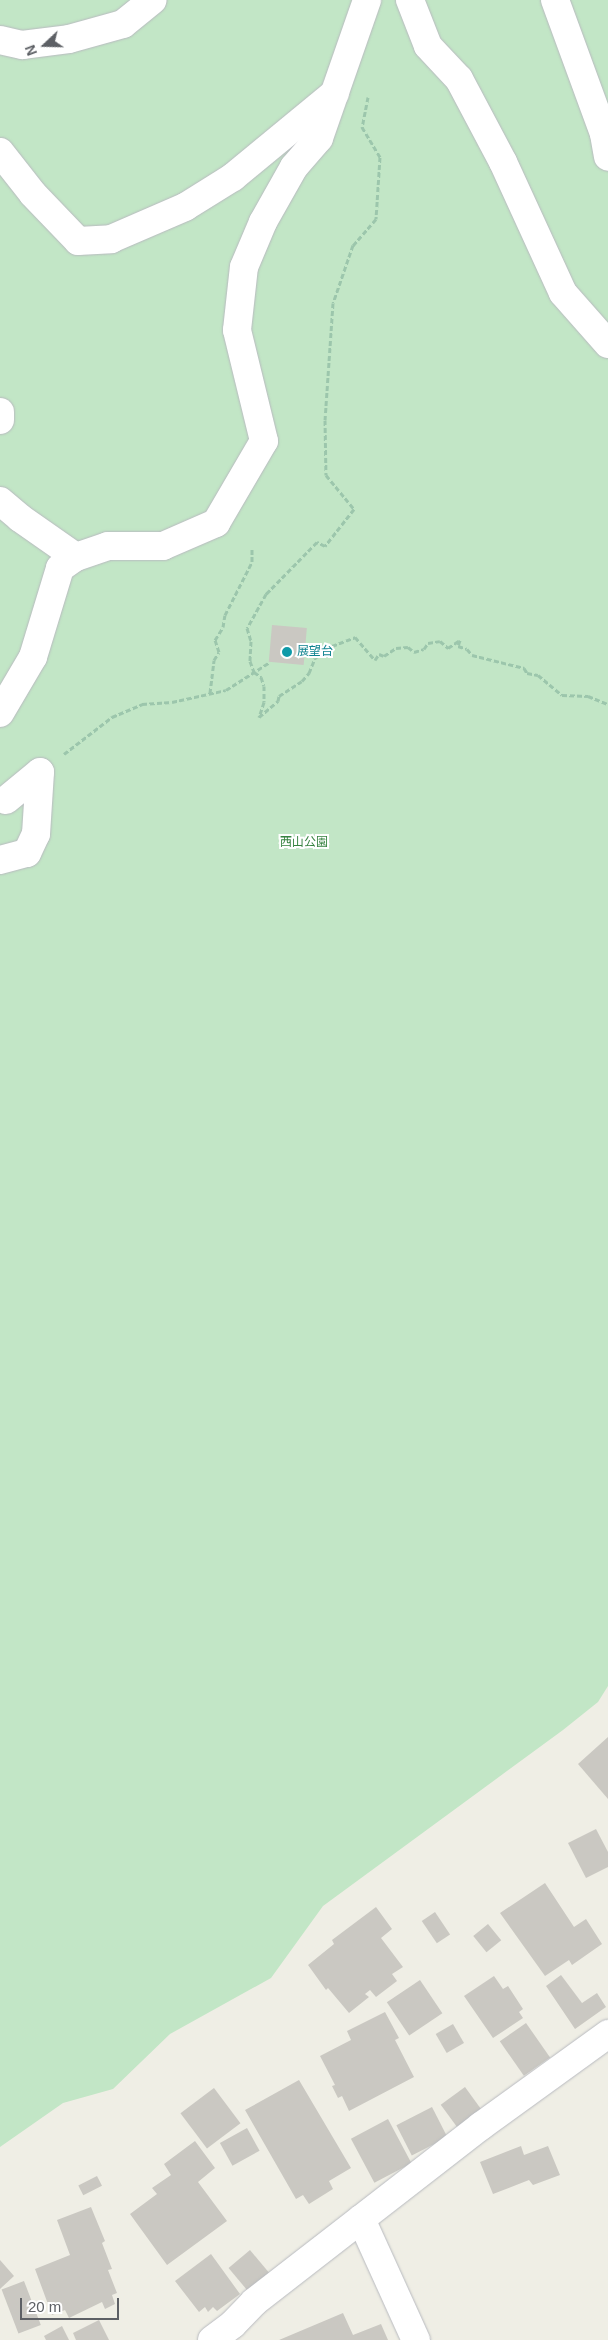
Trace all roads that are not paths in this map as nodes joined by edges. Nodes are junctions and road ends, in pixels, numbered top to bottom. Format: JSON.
{"nodes":[{"id":1,"x":153,"y":0,"type":"edge"},
{"id":2,"x":367,"y":0,"type":"edge"},
{"id":3,"x":410,"y":0,"type":"edge"},
{"id":4,"x":555,"y":0,"type":"edge"},
{"id":5,"x":0,"y":40,"type":"edge"},
{"id":6,"x":336,"y":92,"type":"junction"},
{"id":7,"x":0,"y":152,"type":"edge"},
{"id":8,"x":608,"y":157,"type":"edge"},
{"id":9,"x":608,"y":344,"type":"edge"},
{"id":10,"x":0,"y":412,"type":"edge"},
{"id":11,"x":0,"y":420,"type":"edge"},
{"id":12,"x":0,"y":501,"type":"edge"},
{"id":13,"x":76,"y":557,"type":"junction"},
{"id":14,"x":0,"y":713,"type":"edge"},
{"id":15,"x":6,"y":800,"type":"dead end"},
{"id":16,"x":0,"y":860,"type":"edge"},
{"id":17,"x":608,"y":2034,"type":"edge"},
{"id":18,"x":361,"y":2219,"type":"junction"},
{"id":19,"x":212,"y":2340,"type":"edge"},
{"id":20,"x":416,"y":2340,"type":"edge"}],
"edges":[{"from":1,"to":5,"type":"street"},
{"from":2,"to":6,"type":"street"},
{"from":3,"to":9,"type":"street"},
{"from":4,"to":8,"type":"street"},
{"from":6,"to":7,"type":"street"},
{"from":6,"to":13,"type":"street"},
{"from":10,"to":11,"type":"street"},
{"from":12,"to":13,"type":"street"},
{"from":13,"to":14,"type":"street"},
{"from":15,"to":16,"type":"street"},
{"from":17,"to":18,"type":"street"},
{"from":18,"to":19,"type":"street"},
{"from":18,"to":20,"type":"street"}]}
